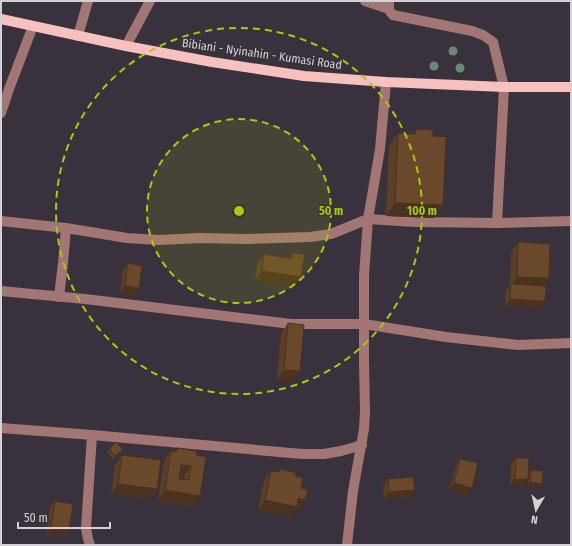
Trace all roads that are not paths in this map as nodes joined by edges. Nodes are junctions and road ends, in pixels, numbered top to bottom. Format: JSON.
{"nodes":[{"id":1,"x":88,"y":1,"type":"edge"},
{"id":2,"x":150,"y":1,"type":"edge"},
{"id":3,"x":365,"y":1,"type":"edge"},
{"id":4,"x":389,"y":5,"type":"edge"},
{"id":5,"x":1,"y":19,"type":"edge"},
{"id":6,"x":33,"y":26,"type":"junction"},
{"id":7,"x":78,"y":36,"type":"junction"},
{"id":8,"x":126,"y":46,"type":"junction"},
{"id":9,"x":386,"y":82,"type":"junction"},
{"id":10,"x":504,"y":87,"type":"junction"},
{"id":11,"x":571,"y":87,"type":"edge"},
{"id":12,"x":1,"y":113,"type":"edge"},
{"id":13,"x":368,"y":219,"type":"junction"},
{"id":14,"x":1,"y":221,"type":"edge"},
{"id":15,"x":571,"y":221,"type":"edge"},
{"id":16,"x":497,"y":223,"type":"junction"},
{"id":17,"x":66,"y":228,"type":"junction"},
{"id":18,"x":1,"y":291,"type":"edge"},
{"id":19,"x":59,"y":296,"type":"junction"},
{"id":20,"x":364,"y":324,"type":"junction"},
{"id":21,"x":571,"y":343,"type":"edge"},
{"id":22,"x":1,"y":428,"type":"edge"},
{"id":23,"x":92,"y":435,"type":"junction"},
{"id":24,"x":362,"y":445,"type":"junction"},
{"id":25,"x":90,"y":545,"type":"edge"},
{"id":26,"x":347,"y":545,"type":"edge"}],
"edges":[{"from":1,"to":7,"type":"street"},
{"from":2,"to":8,"type":"street"},
{"from":3,"to":4,"type":"street"},
{"from":4,"to":10,"type":"street"},
{"from":5,"to":6,"type":"main road","name":"Bibiani - Nyinahin - Kumasi Road"},
{"from":6,"to":7,"type":"main road","name":"Bibiani - Nyinahin - Kumasi Road"},
{"from":6,"to":12,"type":"street"},
{"from":7,"to":8,"type":"main road","name":"Bibiani - Nyinahin - Kumasi Road"},
{"from":8,"to":9,"type":"main road","name":"Bibiani - Nyinahin - Kumasi Road"},
{"from":9,"to":10,"type":"main road","name":"Bibiani - Nyinahin - Kumasi Road"},
{"from":9,"to":13,"type":"street"},
{"from":10,"to":11,"type":"main road","name":"Bibiani - Nyinahin - Kumasi Road"},
{"from":10,"to":16,"type":"street"},
{"from":13,"to":16,"type":"street"},
{"from":13,"to":17,"type":"street"},
{"from":13,"to":20,"type":"street"},
{"from":14,"to":17,"type":"street"},
{"from":15,"to":16,"type":"street"},
{"from":17,"to":19,"type":"street"},
{"from":18,"to":19,"type":"street"},
{"from":19,"to":20,"type":"street"},
{"from":20,"to":21,"type":"street"},
{"from":20,"to":24,"type":"street"},
{"from":22,"to":23,"type":"street"},
{"from":23,"to":24,"type":"street"},
{"from":23,"to":25,"type":"street"},
{"from":24,"to":26,"type":"street"}]}
